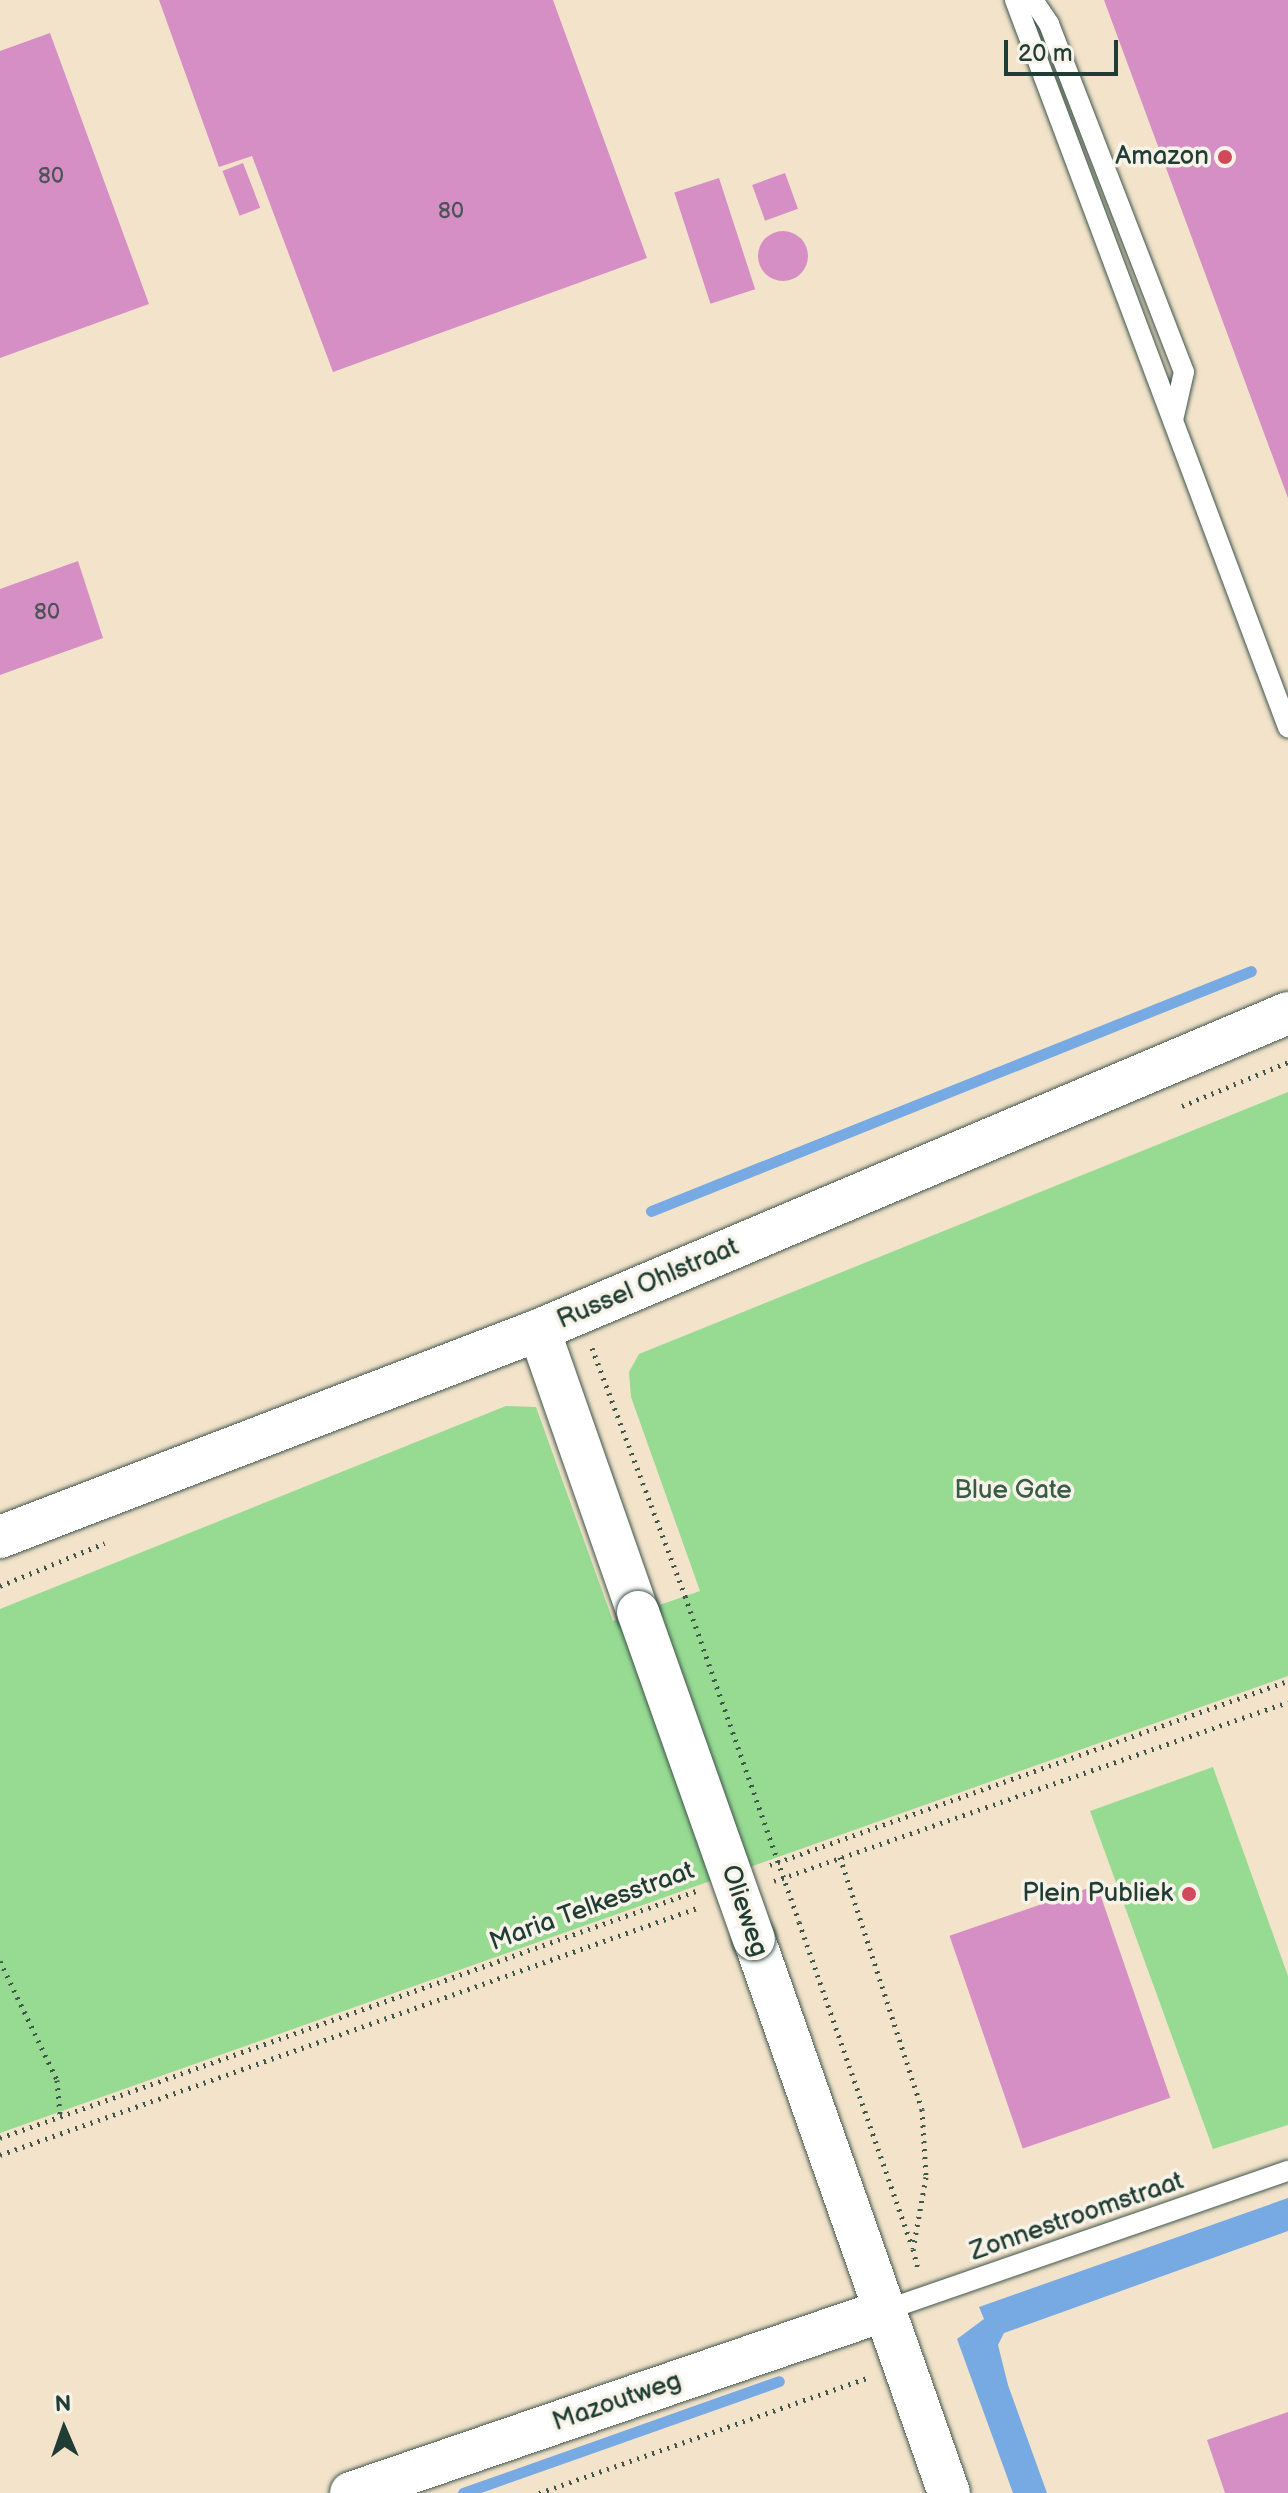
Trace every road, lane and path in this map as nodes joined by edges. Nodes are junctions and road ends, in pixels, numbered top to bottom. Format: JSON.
{"nodes":[{"id":1,"x":1015,"y":0,"type":"edge"},
{"id":2,"x":1033,"y":0,"type":"edge"},
{"id":3,"x":1173,"y":420,"type":"junction"},
{"id":4,"x":1288,"y":727,"type":"edge"},
{"id":5,"x":1288,"y":1013,"type":"edge"},
{"id":6,"x":539,"y":1330,"type":"junction"},
{"id":7,"x":592,"y":1347,"type":"dead end"},
{"id":8,"x":0,"y":1537,"type":"edge"},
{"id":9,"x":1288,"y":1681,"type":"edge"},
{"id":10,"x":1288,"y":1702,"type":"edge"},
{"id":11,"x":840,"y":1857,"type":"junction"},
{"id":12,"x":764,"y":1867,"type":"dead end"},
{"id":13,"x":765,"y":1884,"type":"dead end"},
{"id":14,"x":704,"y":1888,"type":"dead end"},
{"id":15,"x":705,"y":1905,"type":"dead end"},
{"id":16,"x":0,"y":1961,"type":"edge"},
{"id":17,"x":60,"y":2116,"type":"junction"},
{"id":18,"x":0,"y":2138,"type":"edge"},
{"id":19,"x":0,"y":2155,"type":"edge"},
{"id":20,"x":1288,"y":2171,"type":"edge"},
{"id":21,"x":913,"y":2249,"type":"junction"},
{"id":22,"x":925,"y":2298,"type":"junction"},
{"id":23,"x":883,"y":2311,"type":"junction"},
{"id":24,"x":903,"y":2365,"type":"junction"},
{"id":25,"x":351,"y":2493,"type":"edge"},
{"id":26,"x":539,"y":2493,"type":"edge"},
{"id":27,"x":949,"y":2493,"type":"edge"}],
"edges":[{"from":1,"to":3,"type":"lane"},
{"from":2,"to":3,"type":"lane"},
{"from":3,"to":4,"type":"lane"},
{"from":5,"to":6,"type":"street","name":"Russel Ohlstraat"},
{"from":6,"to":8,"type":"street","name":"Russel Ohlstraat"},
{"from":6,"to":23,"type":"street","name":"Olieweg","bridge":true},
{"from":7,"to":21,"type":"path","bridge":true},
{"from":9,"to":12,"type":"path"},
{"from":10,"to":11,"type":"path"},
{"from":11,"to":13,"type":"path"},
{"from":11,"to":21,"type":"path"},
{"from":14,"to":17,"type":"path","name":"Maria Telkesstraat"},
{"from":15,"to":19,"type":"path","name":"Maria Telkesstraat"},
{"from":16,"to":17,"type":"path"},
{"from":17,"to":18,"type":"path","name":"Maria Telkesstraat"},
{"from":20,"to":22,"type":"lane","name":"Zonnestroomstraat"},
{"from":21,"to":22,"type":"path"},
{"from":22,"to":23,"type":"lane","name":"Zonnestroomstraat"},
{"from":23,"to":24,"type":"street","name":"Olieweg"},
{"from":23,"to":25,"type":"street","name":"Mazoutweg"},
{"from":24,"to":26,"type":"path"},
{"from":24,"to":27,"type":"street","name":"Olieweg"}]}
